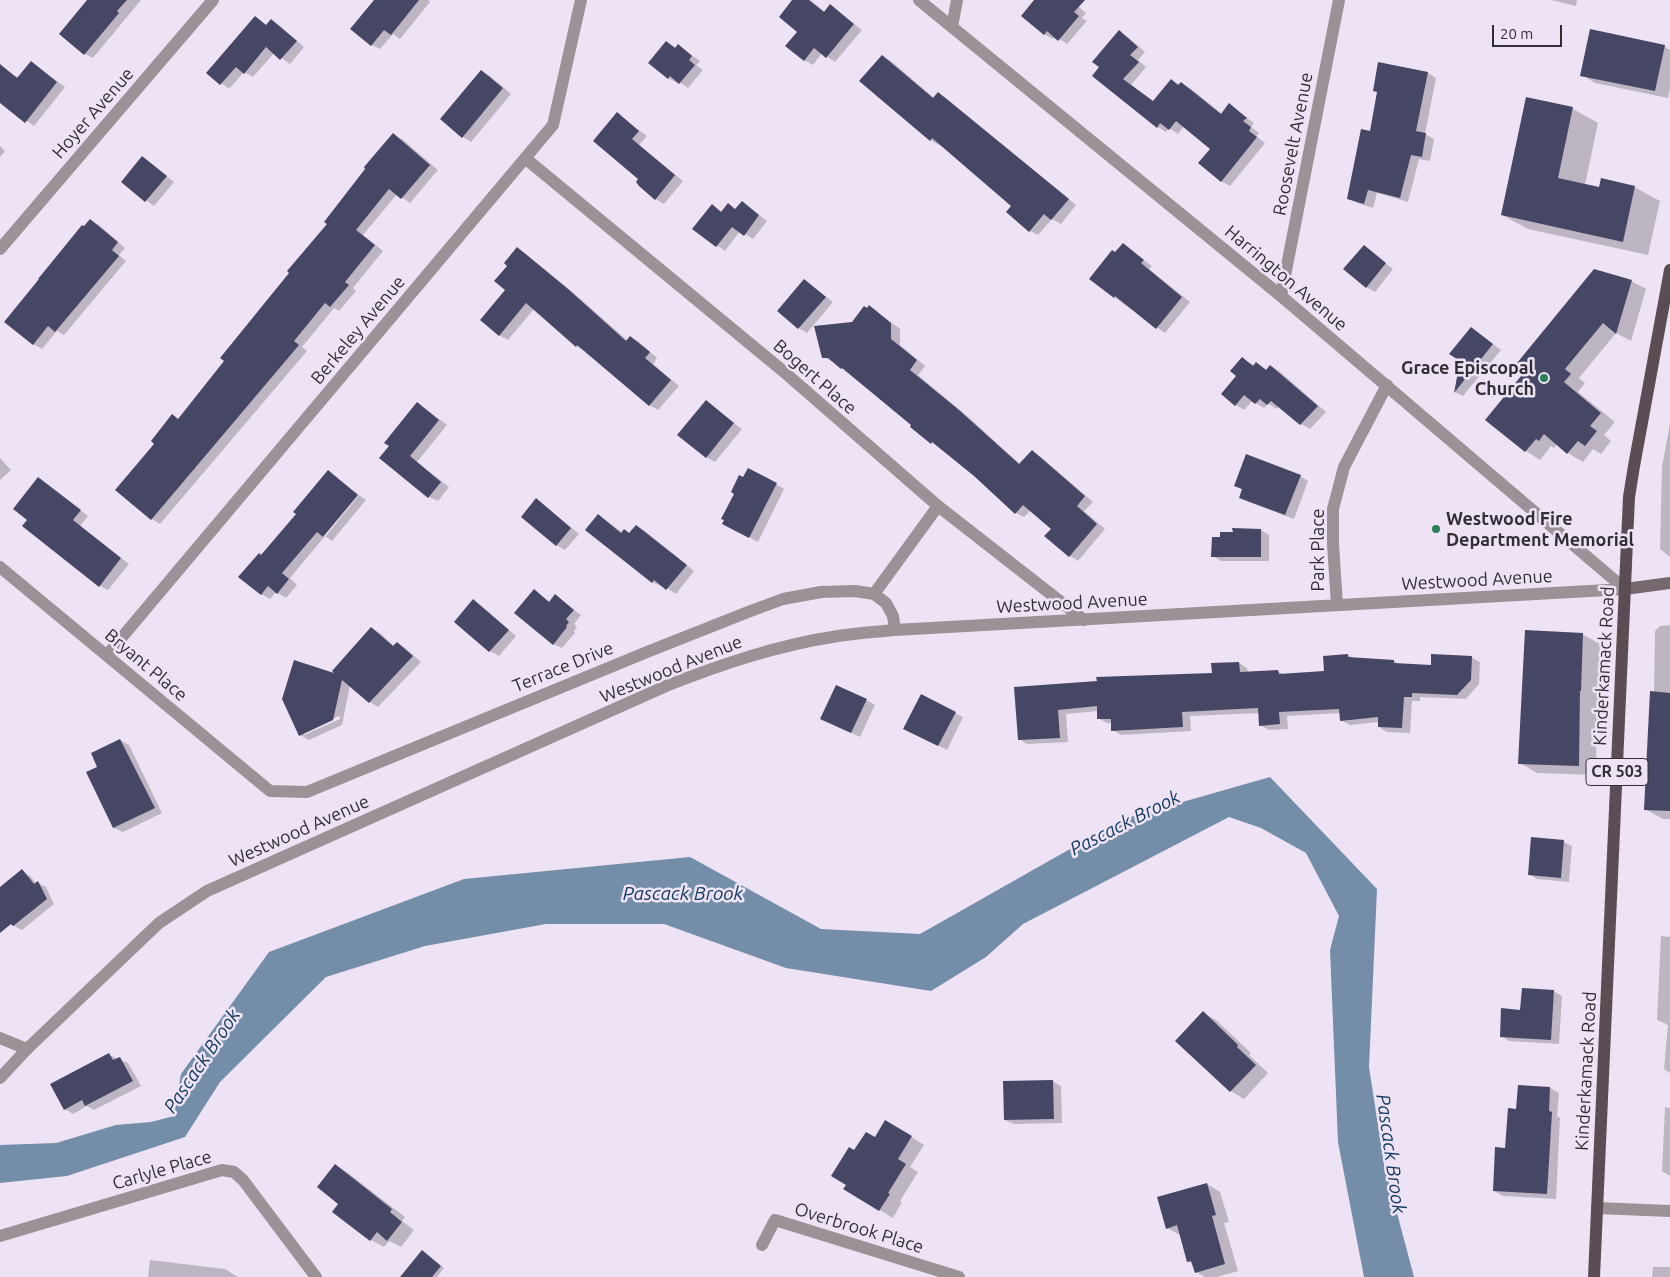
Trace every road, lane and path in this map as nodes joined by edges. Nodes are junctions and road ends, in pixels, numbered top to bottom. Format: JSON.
{"nodes":[{"id":1,"x":213,"y":0,"type":"edge"},
{"id":2,"x":581,"y":0,"type":"edge"},
{"id":3,"x":919,"y":0,"type":"edge"},
{"id":4,"x":957,"y":0,"type":"edge"},
{"id":5,"x":1339,"y":0,"type":"edge"},
{"id":6,"x":952,"y":27,"type":"junction"},
{"id":7,"x":525,"y":158,"type":"junction"},
{"id":8,"x":0,"y":249,"type":"edge"},
{"id":9,"x":1670,"y":270,"type":"edge"},
{"id":10,"x":1280,"y":296,"type":"junction"},
{"id":11,"x":1386,"y":385,"type":"junction"},
{"id":12,"x":938,"y":506,"type":"junction"},
{"id":13,"x":0,"y":567,"type":"edge"},
{"id":14,"x":1670,"y":583,"type":"edge"},
{"id":15,"x":1625,"y":589,"type":"junction"},
{"id":16,"x":874,"y":594,"type":"junction"},
{"id":17,"x":1337,"y":605,"type":"junction"},
{"id":18,"x":1084,"y":620,"type":"junction"},
{"id":19,"x":895,"y":630,"type":"junction"},
{"id":20,"x":107,"y":655,"type":"junction"},
{"id":21,"x":270,"y":791,"type":"joint"},
{"id":22,"x":0,"y":1038,"type":"edge"},
{"id":23,"x":27,"y":1049,"type":"junction"},
{"id":24,"x":0,"y":1078,"type":"edge"},
{"id":25,"x":1597,"y":1208,"type":"junction"},
{"id":26,"x":1670,"y":1211,"type":"edge"},
{"id":27,"x":0,"y":1236,"type":"edge"},
{"id":28,"x":762,"y":1245,"type":"dead end"},
{"id":29,"x":316,"y":1277,"type":"edge"},
{"id":30,"x":959,"y":1277,"type":"edge"},
{"id":31,"x":1594,"y":1277,"type":"edge"}],
"edges":[{"from":1,"to":8,"type":"street","name":"Hoyer Avenue"},
{"from":2,"to":7,"type":"street","name":"Berkeley Avenue"},
{"from":3,"to":6,"type":"street","name":"Harrington Avenue"},
{"from":4,"to":6,"type":"street"},
{"from":5,"to":10,"type":"street","name":"Roosevelt Avenue"},
{"from":6,"to":10,"type":"street","name":"Harrington Avenue"},
{"from":7,"to":12,"type":"street","name":"Bogert Place"},
{"from":7,"to":20,"type":"street","name":"Berkeley Avenue"},
{"from":9,"to":15,"type":"main road","name":"Kinderkamack Road","number":"CR 503"},
{"from":10,"to":11,"type":"street","name":"Harrington Avenue"},
{"from":11,"to":15,"type":"street","name":"Harrington Avenue"},
{"from":11,"to":17,"type":"street","name":"Park Place"},
{"from":12,"to":16,"type":"street"},
{"from":12,"to":18,"type":"street","name":"Bogert Place"},
{"from":13,"to":20,"type":"street","name":"Bryant Place"},
{"from":14,"to":15,"type":"main road","name":"Westwood Avenue"},
{"from":15,"to":17,"type":"street","name":"Westwood Avenue"},
{"from":15,"to":25,"type":"main road","name":"Kinderkamack Road","number":"CR 503"},
{"from":16,"to":19,"type":"street"},
{"from":16,"to":21,"type":"street","name":"Terrace Drive"},
{"from":17,"to":18,"type":"street","name":"Westwood Avenue"},
{"from":18,"to":19,"type":"street","name":"Westwood Avenue"},
{"from":19,"to":23,"type":"street","name":"Westwood Avenue"},
{"from":20,"to":21,"type":"street","name":"Bryant Place"},
{"from":22,"to":23,"type":"street"},
{"from":23,"to":24,"type":"street","name":"Westwood Avenue"},
{"from":25,"to":26,"type":"street"},
{"from":25,"to":31,"type":"main road","name":"Kinderkamack Road","number":"CR 503"},
{"from":27,"to":29,"type":"street","name":"Carlyle Place"},
{"from":28,"to":30,"type":"street","name":"Overbrook Place"}]}
